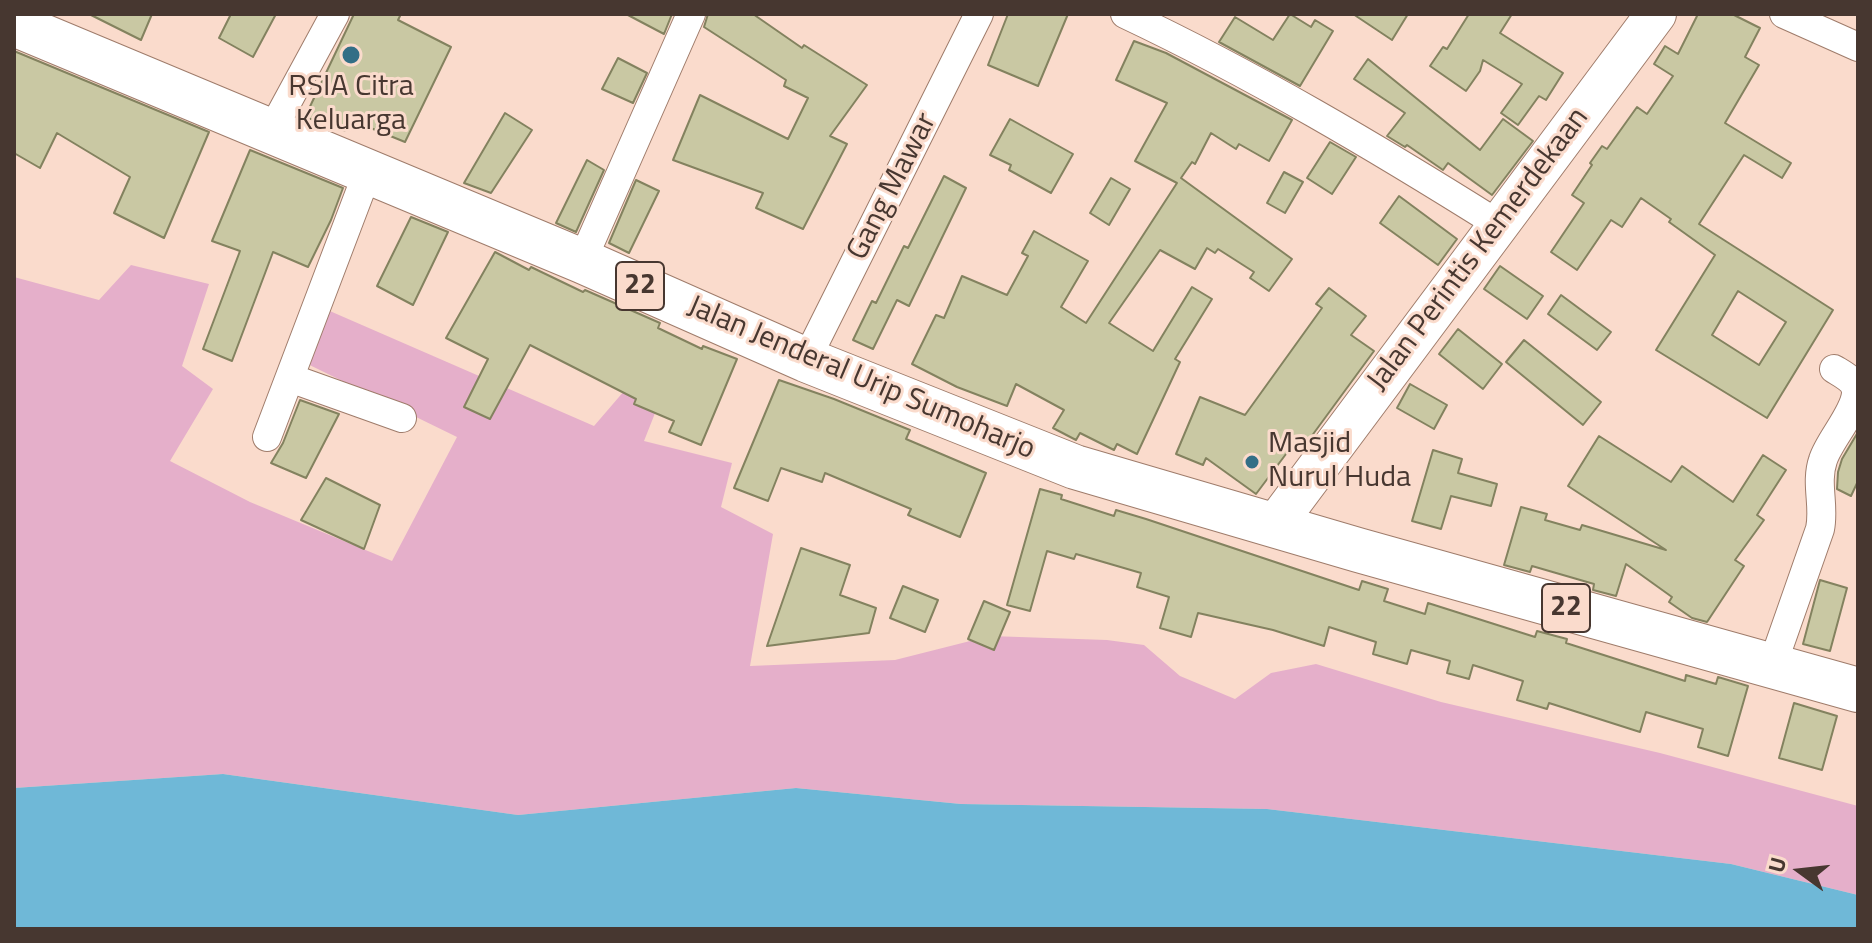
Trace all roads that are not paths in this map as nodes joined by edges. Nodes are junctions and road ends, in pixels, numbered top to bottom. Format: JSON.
{"nodes":[{"id":1,"x":335,"y":14,"type":"edge"},
{"id":2,"x":691,"y":14,"type":"edge"},
{"id":3,"x":979,"y":14,"type":"edge"},
{"id":4,"x":1125,"y":14,"type":"edge"},
{"id":5,"x":1656,"y":14,"type":"edge"},
{"id":6,"x":1784,"y":14,"type":"edge"},
{"id":7,"x":14,"y":24,"type":"edge"},
{"id":8,"x":1858,"y":47,"type":"edge"},
{"id":9,"x":272,"y":130,"type":"junction"},
{"id":10,"x":368,"y":171,"type":"junction"},
{"id":11,"x":1498,"y":224,"type":"junction"},
{"id":12,"x":582,"y":261,"type":"junction"},
{"id":13,"x":806,"y":360,"type":"junction"},
{"id":14,"x":1834,"y":369,"type":"dead end"},
{"id":15,"x":290,"y":378,"type":"junction"},
{"id":16,"x":402,"y":418,"type":"dead end"},
{"id":17,"x":267,"y":437,"type":"dead end"},
{"id":18,"x":1274,"y":526,"type":"junction"},
{"id":19,"x":1772,"y":666,"type":"junction"},
{"id":20,"x":1858,"y":690,"type":"edge"}],
"edges":[{"from":1,"to":9,"type":"street"},
{"from":2,"to":12,"type":"street"},
{"from":3,"to":13,"type":"street","name":"Gang Mawar"},
{"from":4,"to":11,"type":"street"},
{"from":5,"to":11,"type":"main road","name":"Jalan Perintis Kemerdekaan"},
{"from":6,"to":8,"type":"street"},
{"from":7,"to":9,"type":"highway","name":"Jalan Jenderal Urip Sumoharjo","number":"22"},
{"from":9,"to":10,"type":"highway","name":"Jalan Jenderal Urip Sumoharjo","number":"22"},
{"from":10,"to":12,"type":"highway","name":"Jalan Jenderal Urip Sumoharjo","number":"22"},
{"from":10,"to":15,"type":"street"},
{"from":11,"to":18,"type":"main road","name":"Jalan Perintis Kemerdekaan"},
{"from":12,"to":13,"type":"highway","name":"Jalan Jenderal Urip Sumoharjo","number":"22"},
{"from":13,"to":18,"type":"highway","name":"Jalan Jenderal Urip Sumoharjo","number":"22"},
{"from":14,"to":19,"type":"street"},
{"from":15,"to":16,"type":"street"},
{"from":15,"to":17,"type":"street"},
{"from":18,"to":19,"type":"highway","number":"22"},
{"from":19,"to":20,"type":"highway","number":"22"}]}
